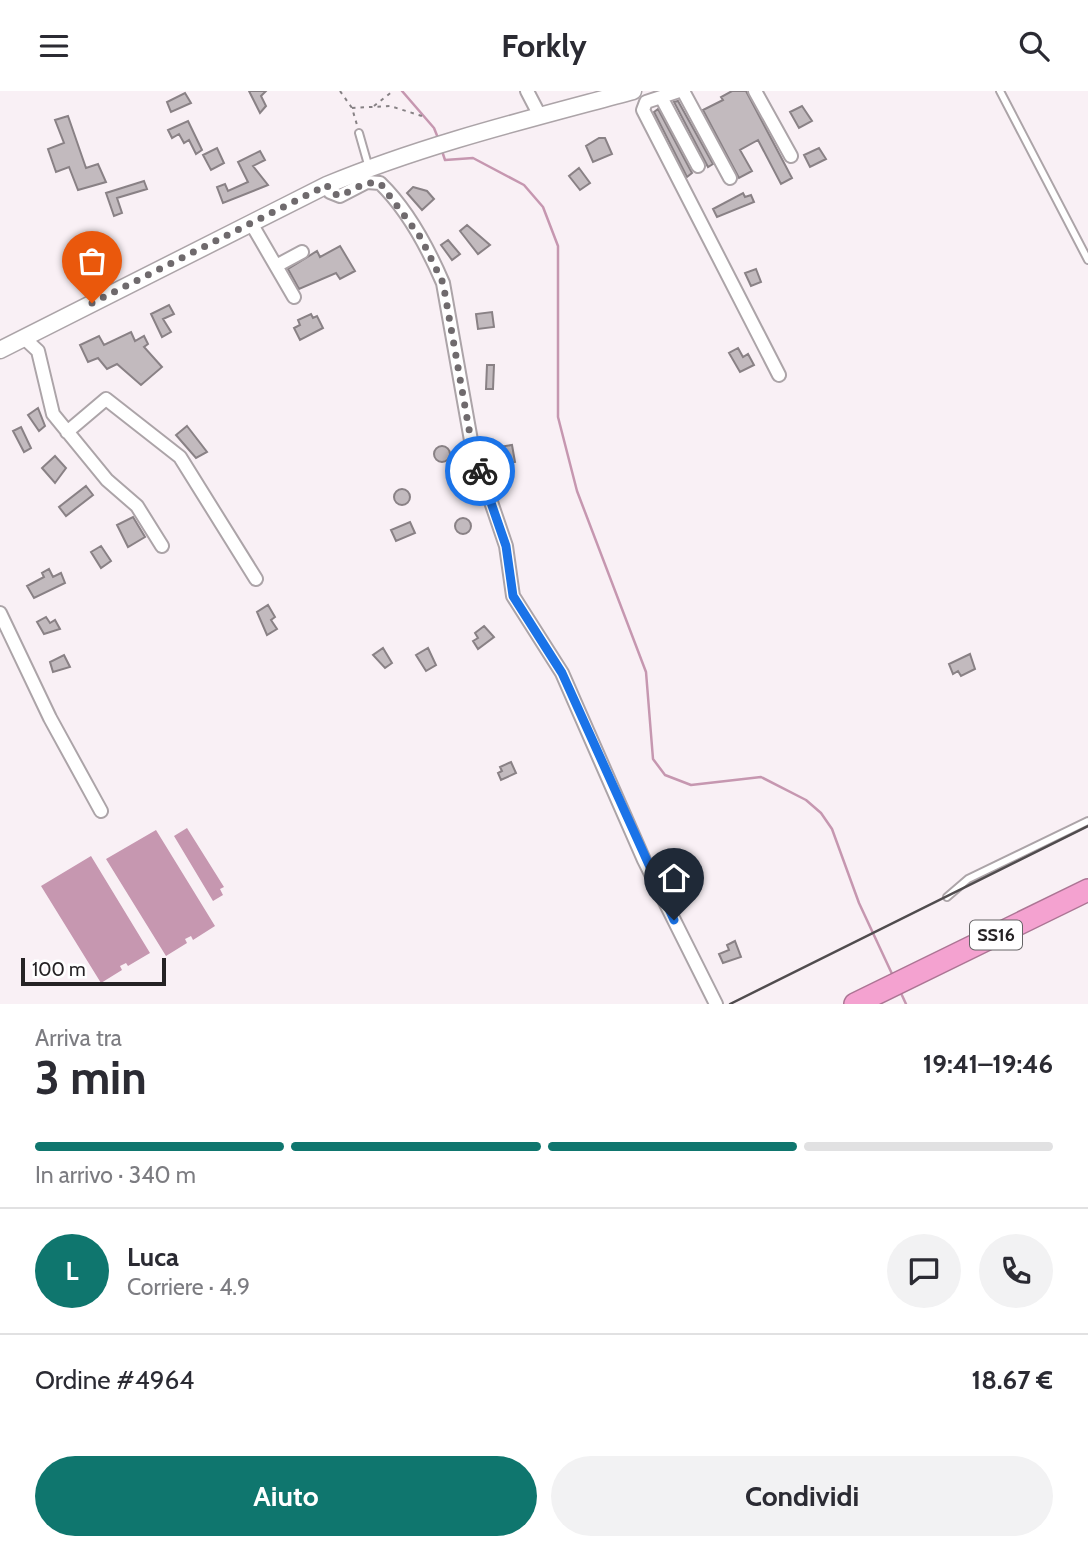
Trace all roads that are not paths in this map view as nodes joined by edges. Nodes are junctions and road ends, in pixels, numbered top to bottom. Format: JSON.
{"nodes":[{"id":1,"x":527,"y":91,"type":"edge"},
{"id":2,"x":633,"y":91,"type":"edge"},
{"id":3,"x":680,"y":91,"type":"edge"},
{"id":4,"x":755,"y":91,"type":"edge"},
{"id":5,"x":1000,"y":91,"type":"edge"},
{"id":6,"x":593,"y":96,"type":"edge"},
{"id":7,"x":661,"y":97,"type":"junction"},
{"id":8,"x":540,"y":115,"type":"junction"},
{"id":9,"x":359,"y":133,"type":"road end"},
{"id":10,"x":791,"y":156,"type":"dead end"},
{"id":11,"x":698,"y":166,"type":"dead end"},
{"id":12,"x":369,"y":167,"type":"junction"},
{"id":13,"x":730,"y":178,"type":"dead end"},
{"id":14,"x":327,"y":185,"type":"junction"},
{"id":15,"x":251,"y":223,"type":"junction"},
{"id":16,"x":302,"y":252,"type":"dead end"},
{"id":17,"x":1088,"y":260,"type":"edge"},
{"id":18,"x":276,"y":266,"type":"junction"},
{"id":19,"x":294,"y":297,"type":"dead end"},
{"id":20,"x":24,"y":338,"type":"junction"},
{"id":21,"x":0,"y":350,"type":"edge"},
{"id":22,"x":779,"y":375,"type":"dead end"},
{"id":23,"x":67,"y":432,"type":"junction"},
{"id":24,"x":162,"y":546,"type":"dead end"},
{"id":25,"x":256,"y":579,"type":"dead end"},
{"id":26,"x":0,"y":613,"type":"edge"},
{"id":27,"x":101,"y":811,"type":"dead end"},
{"id":28,"x":1088,"y":821,"type":"edge"},
{"id":29,"x":1088,"y":890,"type":"edge"},
{"id":30,"x":947,"y":897,"type":"dead end"},
{"id":31,"x":1088,"y":904,"type":"edge"},
{"id":32,"x":896,"y":993,"type":"edge"},
{"id":33,"x":716,"y":1004,"type":"edge"},
{"id":34,"x":855,"y":1004,"type":"edge"}],
"edges":[{"from":1,"to":8,"type":"street"},
{"from":2,"to":6,"type":"street"},
{"from":3,"to":7,"type":"street"},
{"from":3,"to":13,"type":"street"},
{"from":4,"to":10,"type":"street"},
{"from":5,"to":17,"type":"lane"},
{"from":6,"to":8,"type":"street"},
{"from":7,"to":11,"type":"street"},
{"from":7,"to":22,"type":"street"},
{"from":8,"to":12,"type":"street"},
{"from":9,"to":12,"type":"lane"},
{"from":12,"to":14,"type":"street"},
{"from":14,"to":15,"type":"street"},
{"from":14,"to":33,"type":"street"},
{"from":15,"to":18,"type":"street"},
{"from":15,"to":20,"type":"street"},
{"from":16,"to":18,"type":"street"},
{"from":18,"to":19,"type":"street"},
{"from":20,"to":21,"type":"street"},
{"from":20,"to":23,"type":"street"},
{"from":23,"to":24,"type":"street"},
{"from":23,"to":25,"type":"street"},
{"from":26,"to":27,"type":"street"},
{"from":28,"to":30,"type":"lane"},
{"from":29,"to":32,"type":"highway","number":"SS16"},
{"from":31,"to":32,"type":"highway","number":"SS16"},
{"from":32,"to":34,"type":"highway","number":"SS16"}]}
